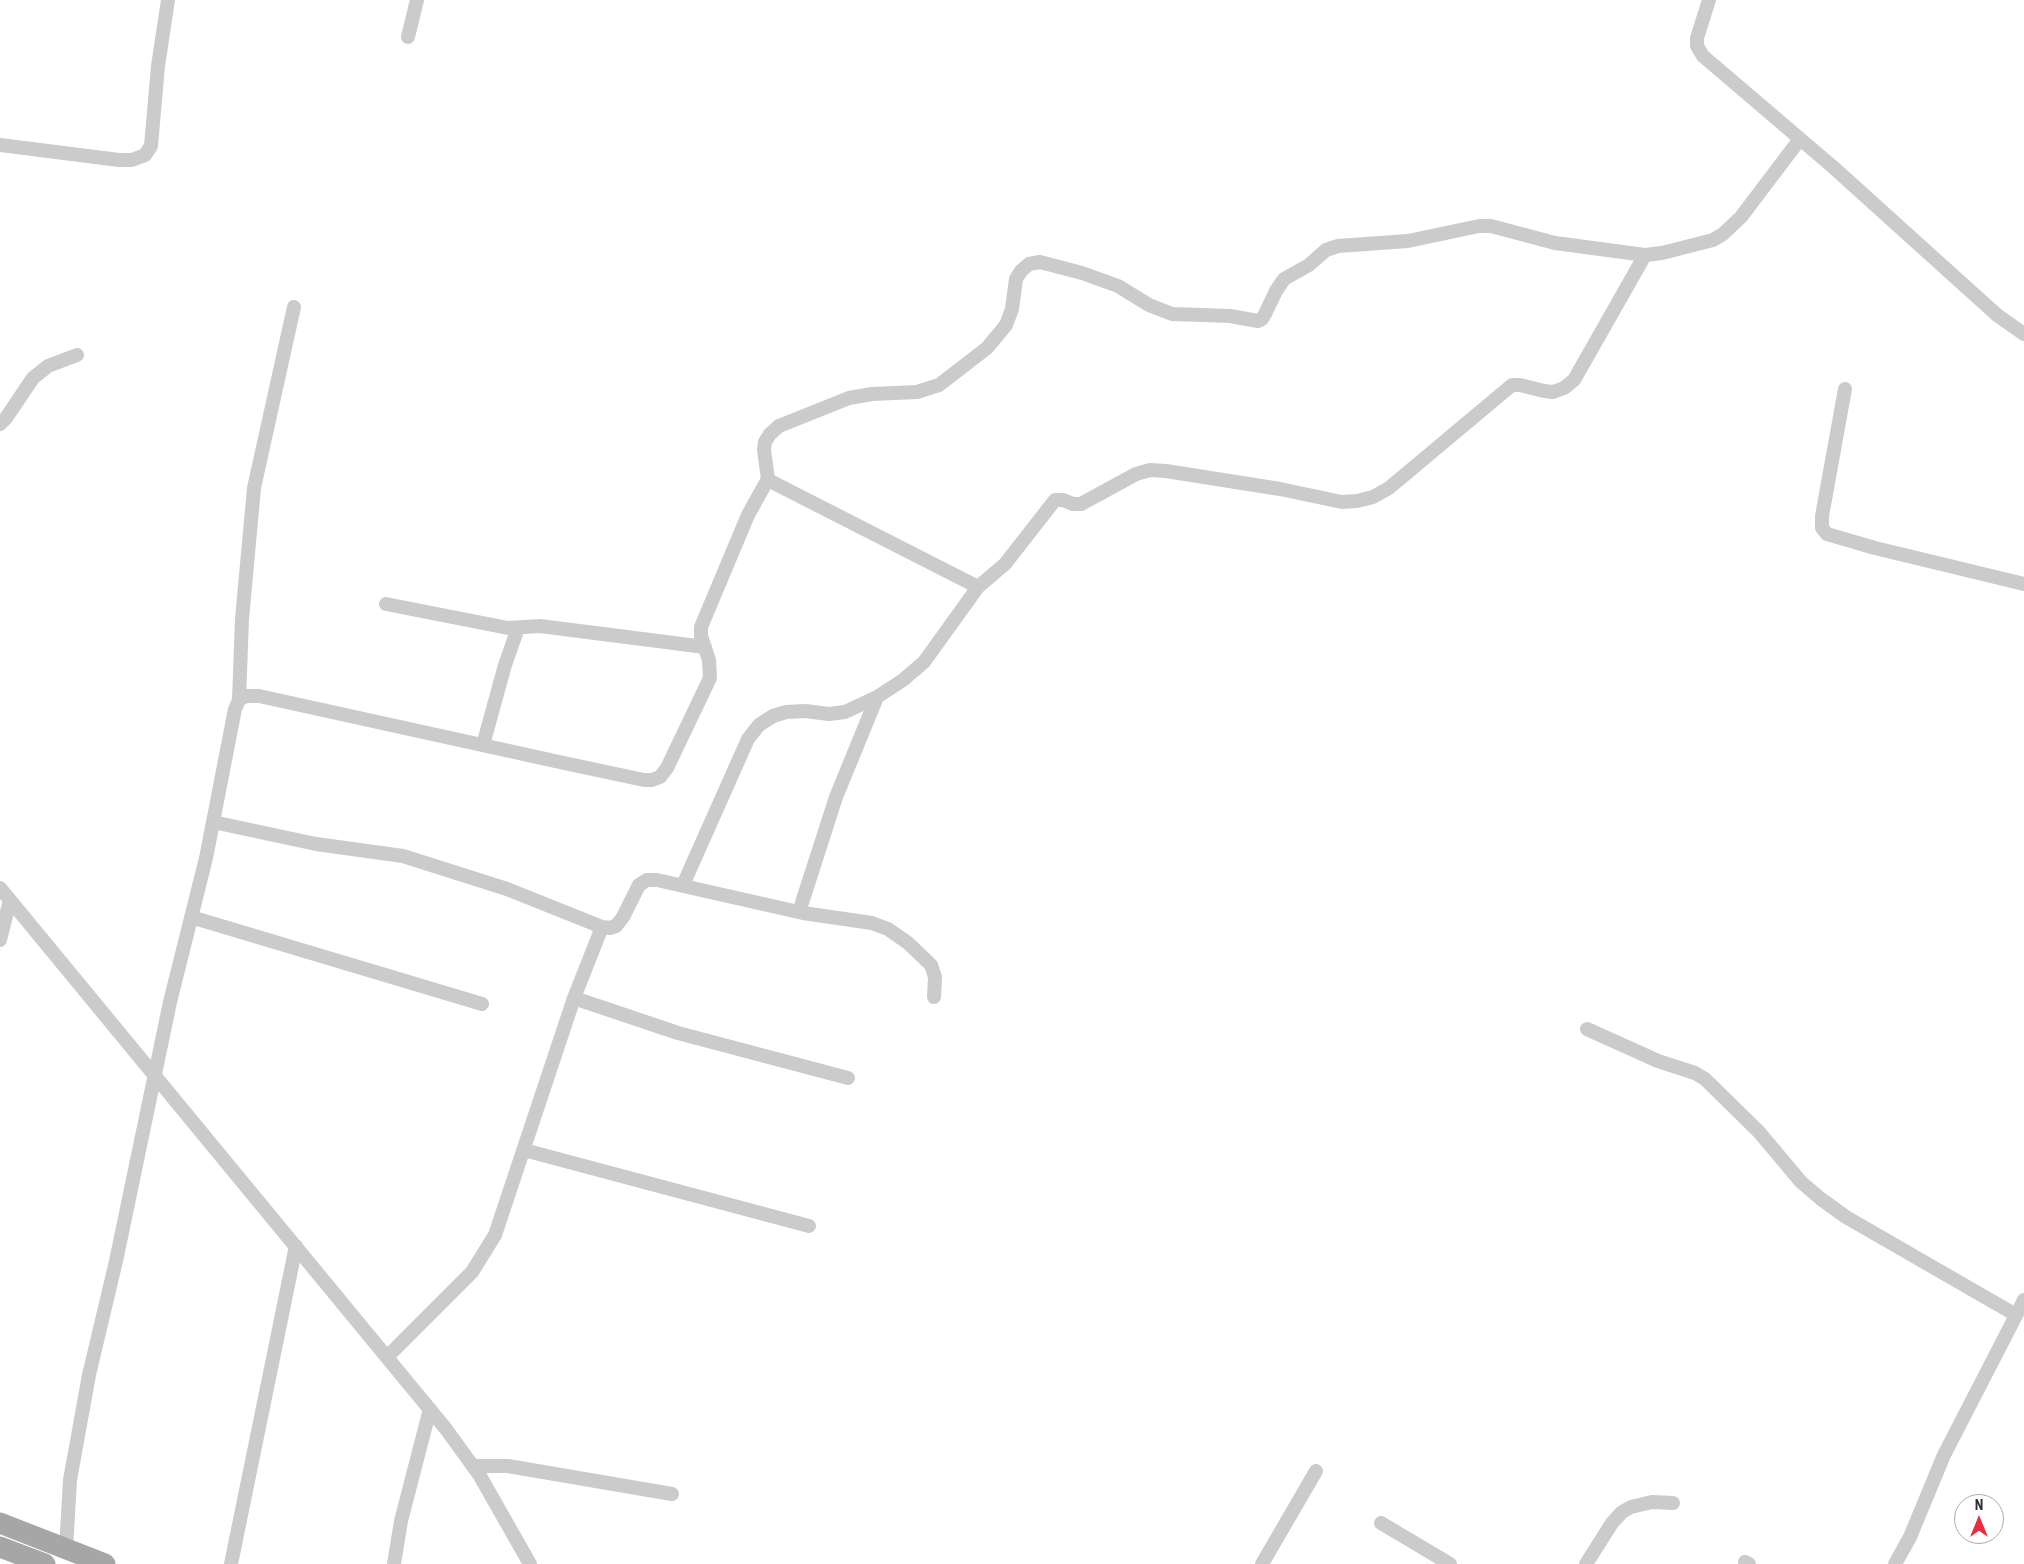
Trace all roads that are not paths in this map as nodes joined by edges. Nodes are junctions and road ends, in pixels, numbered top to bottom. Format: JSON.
{"nodes":[{"id":1,"x":168,"y":0,"type":"edge"},
{"id":2,"x":417,"y":0,"type":"edge"},
{"id":3,"x":1709,"y":0,"type":"edge"},
{"id":4,"x":408,"y":37,"type":"dead end"},
{"id":5,"x":1800,"y":139,"type":"junction"},
{"id":6,"x":0,"y":145,"type":"edge"},
{"id":7,"x":1645,"y":255,"type":"junction"},
{"id":8,"x":294,"y":307,"type":"dead end"},
{"id":9,"x":2024,"y":334,"type":"edge"},
{"id":10,"x":77,"y":355,"type":"dead end"},
{"id":11,"x":1845,"y":388,"type":"dead end"},
{"id":12,"x":0,"y":424,"type":"edge"},
{"id":13,"x":768,"y":480,"type":"junction"},
{"id":14,"x":2024,"y":584,"type":"edge"},
{"id":15,"x":978,"y":587,"type":"junction"},
{"id":16,"x":386,"y":604,"type":"dead end"},
{"id":17,"x":518,"y":628,"type":"junction"},
{"id":18,"x":705,"y":647,"type":"junction"},
{"id":19,"x":877,"y":697,"type":"junction"},
{"id":20,"x":239,"y":700,"type":"junction"},
{"id":21,"x":483,"y":745,"type":"junction"},
{"id":22,"x":213,"y":822,"type":"junction"},
{"id":23,"x":683,"y":885,"type":"junction"},
{"id":24,"x":0,"y":888,"type":"edge"},
{"id":25,"x":10,"y":900,"type":"junction"},
{"id":26,"x":799,"y":912,"type":"junction"},
{"id":27,"x":191,"y":917,"type":"junction"},
{"id":28,"x":602,"y":927,"type":"junction"},
{"id":29,"x":0,"y":940,"type":"edge"},
{"id":30,"x":934,"y":997,"type":"dead end"},
{"id":31,"x":574,"y":998,"type":"junction"},
{"id":32,"x":482,"y":1004,"type":"dead end"},
{"id":33,"x":1587,"y":1029,"type":"dead end"},
{"id":34,"x":153,"y":1075,"type":"junction"},
{"id":35,"x":848,"y":1078,"type":"dead end"},
{"id":36,"x":524,"y":1150,"type":"junction"},
{"id":37,"x":809,"y":1226,"type":"dead end"},
{"id":38,"x":296,"y":1246,"type":"junction"},
{"id":39,"x":2024,"y":1300,"type":"edge"},
{"id":40,"x":2016,"y":1315,"type":"junction"},
{"id":41,"x":387,"y":1357,"type":"junction"},
{"id":42,"x":430,"y":1409,"type":"junction"},
{"id":43,"x":473,"y":1466,"type":"junction"},
{"id":44,"x":1316,"y":1471,"type":"dead end"},
{"id":45,"x":672,"y":1494,"type":"dead end"},
{"id":46,"x":1673,"y":1503,"type":"dead end"},
{"id":47,"x":1381,"y":1522,"type":"dead end"},
{"id":48,"x":0,"y":1523,"type":"edge"},
{"id":49,"x":0,"y":1547,"type":"edge"},
{"id":50,"x":66,"y":1549,"type":"junction"},
{"id":51,"x":45,"y":1564,"type":"edge"},
{"id":52,"x":105,"y":1564,"type":"edge"},
{"id":53,"x":231,"y":1564,"type":"edge"},
{"id":54,"x":394,"y":1564,"type":"edge"},
{"id":55,"x":530,"y":1564,"type":"edge"},
{"id":56,"x":1262,"y":1564,"type":"edge"},
{"id":57,"x":1450,"y":1564,"type":"edge"},
{"id":58,"x":1586,"y":1564,"type":"edge"},
{"id":59,"x":1895,"y":1564,"type":"edge"}],
"edges":[{"from":1,"to":6,"type":"street"},
{"from":2,"to":4,"type":"street"},
{"from":3,"to":5,"type":"street"},
{"from":5,"to":7,"type":"street"},
{"from":5,"to":9,"type":"street"},
{"from":7,"to":13,"type":"street"},
{"from":7,"to":15,"type":"street"},
{"from":8,"to":20,"type":"street"},
{"from":10,"to":12,"type":"street"},
{"from":11,"to":14,"type":"street"},
{"from":13,"to":15,"type":"street"},
{"from":13,"to":18,"type":"street"},
{"from":15,"to":19,"type":"street"},
{"from":16,"to":17,"type":"street"},
{"from":17,"to":18,"type":"street"},
{"from":17,"to":21,"type":"street"},
{"from":18,"to":21,"type":"street"},
{"from":19,"to":23,"type":"street"},
{"from":19,"to":26,"type":"street"},
{"from":20,"to":21,"type":"street"},
{"from":20,"to":22,"type":"street"},
{"from":22,"to":27,"type":"street"},
{"from":22,"to":28,"type":"street"},
{"from":23,"to":26,"type":"street"},
{"from":23,"to":28,"type":"street"},
{"from":24,"to":25,"type":"street"},
{"from":25,"to":29,"type":"street"},
{"from":25,"to":34,"type":"street"},
{"from":26,"to":30,"type":"street"},
{"from":27,"to":32,"type":"street"},
{"from":27,"to":34,"type":"street"},
{"from":28,"to":31,"type":"street"},
{"from":31,"to":35,"type":"street"},
{"from":31,"to":36,"type":"street"},
{"from":33,"to":40,"type":"street"},
{"from":34,"to":38,"type":"street"},
{"from":34,"to":50,"type":"street"},
{"from":36,"to":37,"type":"street"},
{"from":36,"to":41,"type":"street"},
{"from":38,"to":41,"type":"street"},
{"from":38,"to":53,"type":"street"},
{"from":39,"to":40,"type":"street"},
{"from":40,"to":59,"type":"street"},
{"from":41,"to":42,"type":"street"},
{"from":42,"to":43,"type":"street"},
{"from":42,"to":54,"type":"street"},
{"from":43,"to":45,"type":"street"},
{"from":43,"to":55,"type":"street"},
{"from":44,"to":56,"type":"street"},
{"from":46,"to":58,"type":"street"},
{"from":47,"to":57,"type":"street"},
{"from":48,"to":50,"type":"main road"},
{"from":49,"to":51,"type":"main road"},
{"from":50,"to":52,"type":"main road"}]}
